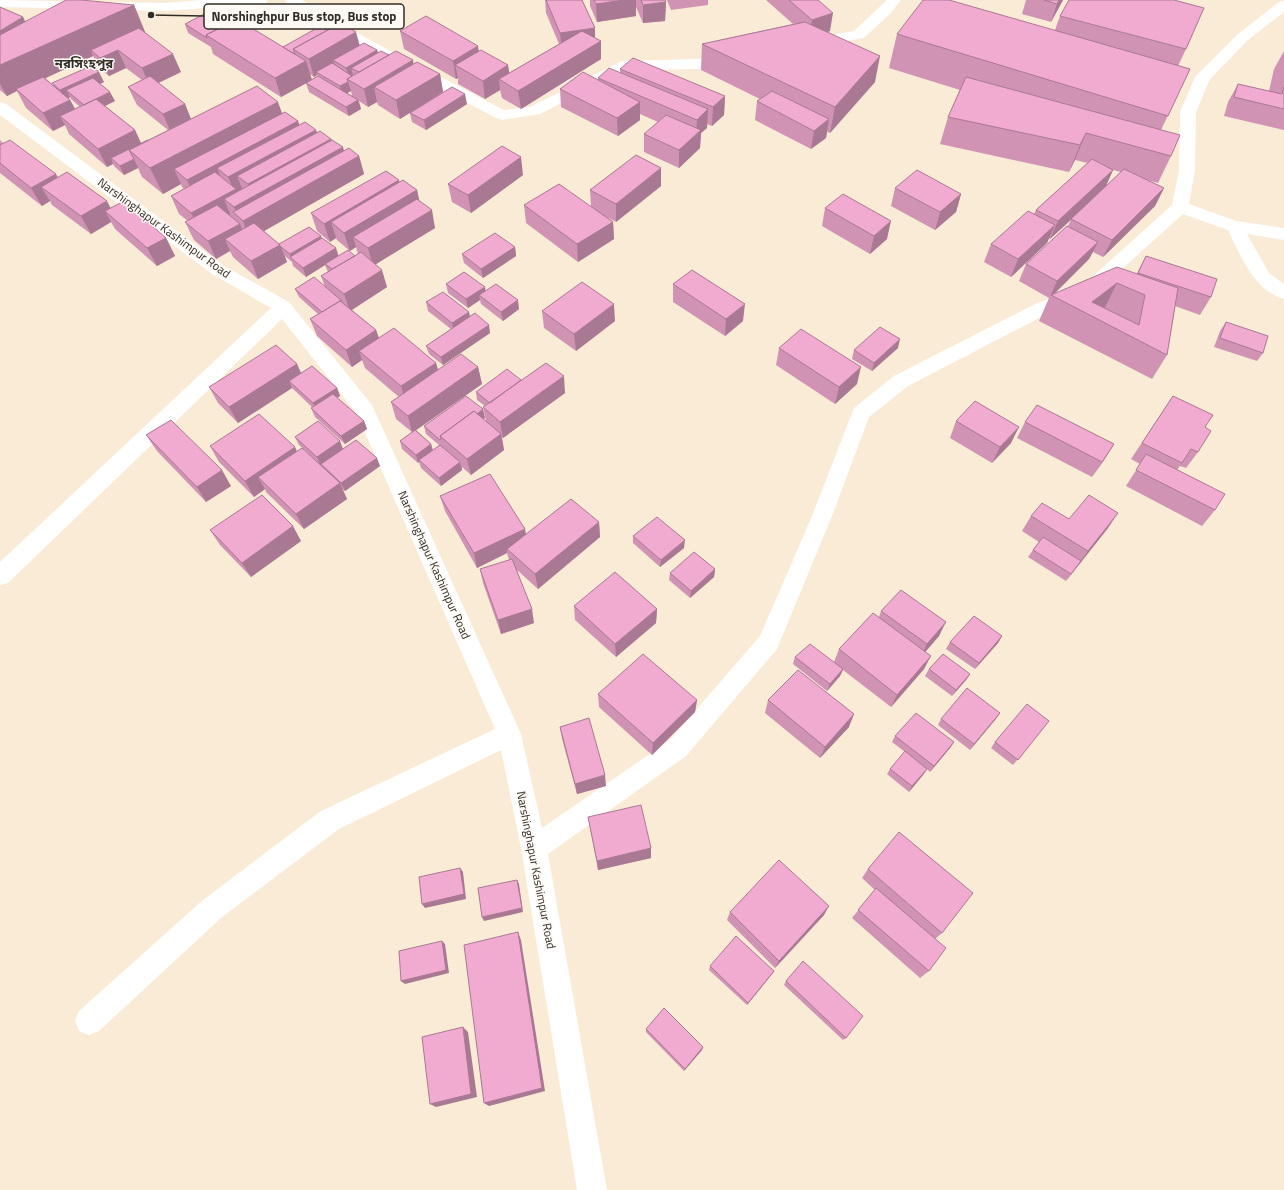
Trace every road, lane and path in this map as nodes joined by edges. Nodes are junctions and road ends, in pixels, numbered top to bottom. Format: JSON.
{"nodes":[{"id":1,"x":261,"y":0,"type":"edge"},
{"id":2,"x":292,"y":0,"type":"edge"},
{"id":3,"x":894,"y":0,"type":"edge"},
{"id":4,"x":0,"y":3,"type":"edge"},
{"id":5,"x":79,"y":3,"type":"edge"},
{"id":6,"x":1284,"y":5,"type":"edge"},
{"id":7,"x":56,"y":20,"type":"edge"},
{"id":8,"x":797,"y":46,"type":"edge"},
{"id":9,"x":743,"y":55,"type":"edge"},
{"id":10,"x":0,"y":106,"type":"edge"},
{"id":11,"x":1180,"y":207,"type":"junction"},
{"id":12,"x":1234,"y":226,"type":"junction"},
{"id":13,"x":1284,"y":234,"type":"edge"},
{"id":14,"x":1284,"y":293,"type":"edge"},
{"id":15,"x":283,"y":307,"type":"junction"},
{"id":16,"x":0,"y":576,"type":"edge"},
{"id":17,"x":509,"y":734,"type":"junction"},
{"id":18,"x":534,"y":848,"type":"junction"},
{"id":19,"x":89,"y":1021,"type":"dead end"},
{"id":20,"x":592,"y":1190,"type":"edge"}],
"edges":[{"from":1,"to":5,"type":"main road"},
{"from":2,"to":9,"type":"main road"},
{"from":3,"to":8,"type":"main road"},
{"from":4,"to":5,"type":"main road"},
{"from":5,"to":7,"type":"main road"},
{"from":6,"to":11,"type":"main road"},
{"from":10,"to":15,"type":"main road","name":"Narshinghapur Kashimpur Road"},
{"from":11,"to":12,"type":"main road"},
{"from":11,"to":18,"type":"main road"},
{"from":12,"to":13,"type":"main road"},
{"from":12,"to":14,"type":"main road"},
{"from":15,"to":16,"type":"main road"},
{"from":15,"to":17,"type":"main road","name":"Narshinghapur Kashimpur Road"},
{"from":17,"to":18,"type":"main road","name":"Narshinghapur Kashimpur Road"},
{"from":17,"to":19,"type":"main road"},
{"from":18,"to":20,"type":"main road","name":"Narshinghapur Kashimpur Road"}]}
